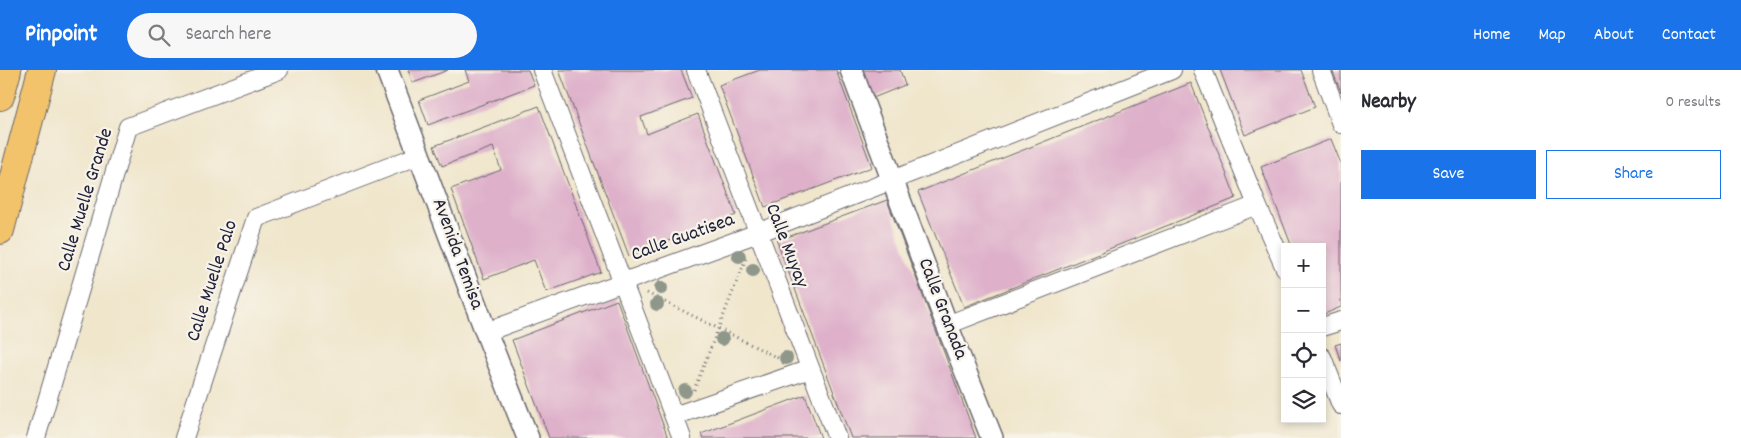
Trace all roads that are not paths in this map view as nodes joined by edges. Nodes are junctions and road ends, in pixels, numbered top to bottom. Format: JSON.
{"nodes":[{"id":1,"x":7,"y":70,"type":"edge"},
{"id":2,"x":42,"y":70,"type":"edge"},
{"id":3,"x":279,"y":70,"type":"edge"},
{"id":4,"x":387,"y":70,"type":"edge"},
{"id":5,"x":542,"y":70,"type":"edge"},
{"id":6,"x":696,"y":70,"type":"edge"},
{"id":7,"x":850,"y":70,"type":"edge"},
{"id":8,"x":1172,"y":70,"type":"edge"},
{"id":9,"x":1204,"y":70,"type":"edge"},
{"id":10,"x":1321,"y":70,"type":"edge"},
{"id":11,"x":0,"y":96,"type":"edge"},
{"id":12,"x":1341,"y":124,"type":"edge"},
{"id":13,"x":420,"y":155,"type":"junction"},
{"id":14,"x":893,"y":180,"type":"junction"},
{"id":15,"x":1256,"y":204,"type":"junction"},
{"id":16,"x":0,"y":230,"type":"edge"},
{"id":17,"x":758,"y":233,"type":"junction"},
{"id":18,"x":1281,"y":259,"type":"edge"},
{"id":19,"x":622,"y":282,"type":"junction"},
{"id":20,"x":1341,"y":321,"type":"edge"},
{"id":21,"x":947,"y":325,"type":"junction"},
{"id":22,"x":1326,"y":326,"type":"edge"},
{"id":23,"x":486,"y":332,"type":"junction"},
{"id":24,"x":1326,"y":367,"type":"edge"},
{"id":25,"x":802,"y":372,"type":"junction"},
{"id":26,"x":1341,"y":406,"type":"edge"},
{"id":27,"x":674,"y":416,"type":"junction"},
{"id":28,"x":36,"y":438,"type":"edge"},
{"id":29,"x":184,"y":438,"type":"edge"},
{"id":30,"x":528,"y":438,"type":"edge"},
{"id":31,"x":682,"y":438,"type":"edge"},
{"id":32,"x":837,"y":438,"type":"edge"},
{"id":33,"x":992,"y":438,"type":"edge"}],
"edges":[{"from":1,"to":11,"type":"highway"},
{"from":2,"to":16,"type":"highway"},
{"from":3,"to":28,"type":"street","name":"Calle Muelle Grande"},
{"from":4,"to":13,"type":"street","name":"Avenida Temisa"},
{"from":5,"to":19,"type":"street"},
{"from":6,"to":17,"type":"street","name":"Calle Muyay"},
{"from":7,"to":14,"type":"street","name":"Calle Granada"},
{"from":8,"to":14,"type":"street","name":"Calle Guatisea"},
{"from":9,"to":15,"type":"street"},
{"from":10,"to":12,"type":"street"},
{"from":13,"to":23,"type":"street","name":"Avenida Temisa"},
{"from":13,"to":29,"type":"street","name":"Calle Muelle Palo"},
{"from":14,"to":17,"type":"street","name":"Calle Guatisea"},
{"from":14,"to":21,"type":"street","name":"Calle Granada"},
{"from":15,"to":18,"type":"street"},
{"from":15,"to":21,"type":"street"},
{"from":17,"to":19,"type":"street","name":"Calle Guatisea"},
{"from":17,"to":25,"type":"street","name":"Calle Muyay"},
{"from":19,"to":23,"type":"street","name":"Calle Guatisea"},
{"from":19,"to":27,"type":"street"},
{"from":20,"to":22,"type":"street"},
{"from":21,"to":33,"type":"street","name":"Calle Granada"},
{"from":23,"to":30,"type":"street","name":"Avenida Temisa"},
{"from":24,"to":26,"type":"street"},
{"from":25,"to":27,"type":"street"},
{"from":25,"to":32,"type":"street","name":"Calle Muyay"},
{"from":27,"to":31,"type":"street"}]}
